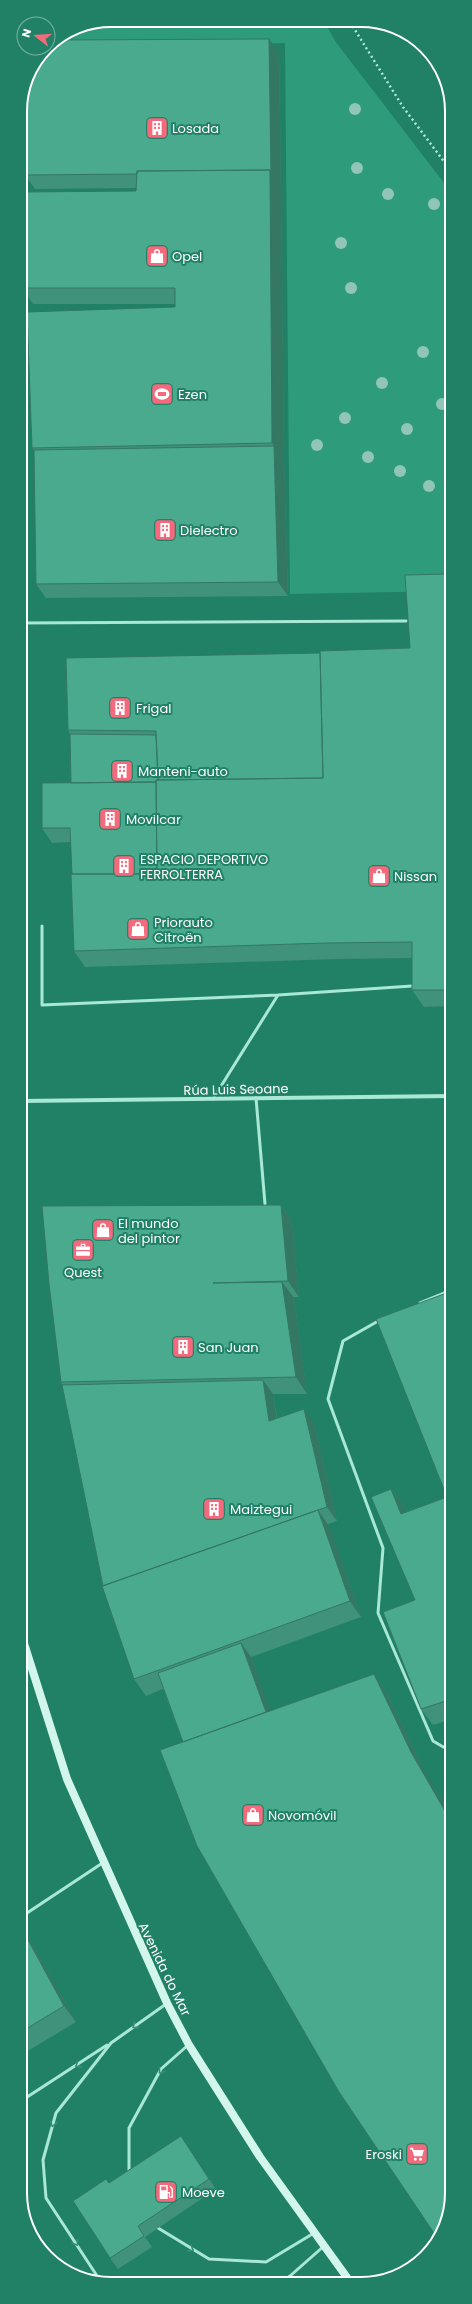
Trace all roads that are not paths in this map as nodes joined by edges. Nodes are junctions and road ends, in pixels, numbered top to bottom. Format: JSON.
{"nodes":[{"id":1,"x":406,"y":622,"type":"edge"},
{"id":2,"x":27,"y":623,"type":"edge"},
{"id":3,"x":42,"y":926,"type":"dead end"},
{"id":4,"x":412,"y":986,"type":"edge"},
{"id":5,"x":278,"y":995,"type":"junction"},
{"id":6,"x":445,"y":1096,"type":"edge"},
{"id":7,"x":256,"y":1098,"type":"junction"},
{"id":8,"x":213,"y":1099,"type":"junction"},
{"id":9,"x":27,"y":1101,"type":"edge"},
{"id":10,"x":264,"y":1204,"type":"edge"},
{"id":11,"x":445,"y":1293,"type":"edge"},
{"id":12,"x":416,"y":1305,"type":"edge"},
{"id":13,"x":387,"y":1317,"type":"edge"},
{"id":14,"x":27,"y":1653,"type":"edge"},
{"id":15,"x":445,"y":1748,"type":"edge"},
{"id":16,"x":104,"y":1862,"type":"junction"},
{"id":17,"x":27,"y":1913,"type":"edge"},
{"id":18,"x":167,"y":2003,"type":"junction"},
{"id":19,"x":111,"y":2043,"type":"junction"},
{"id":20,"x":189,"y":2044,"type":"junction"},
{"id":21,"x":27,"y":2098,"type":"edge"},
{"id":22,"x":129,"y":2178,"type":"edge"},
{"id":23,"x":158,"y":2228,"type":"edge"},
{"id":24,"x":314,"y":2233,"type":"junction"},
{"id":25,"x":324,"y":2246,"type":"junction"},
{"id":26,"x":97,"y":2275,"type":"edge"},
{"id":27,"x":288,"y":2277,"type":"edge"},
{"id":28,"x":345,"y":2277,"type":"edge"}],
"edges":[{"from":1,"to":2,"type":"lane"},
{"from":3,"to":5,"type":"lane"},
{"from":4,"to":5,"type":"lane"},
{"from":5,"to":8,"type":"lane"},
{"from":6,"to":7,"type":"street","name":"Rúa Luis Seoane"},
{"from":7,"to":8,"type":"street","name":"Rúa Luis Seoane"},
{"from":7,"to":10,"type":"lane"},
{"from":8,"to":9,"type":"street","name":"Rúa Luis Seoane"},
{"from":11,"to":12,"type":"lane"},
{"from":13,"to":15,"type":"lane"},
{"from":14,"to":16,"type":"street","name":"Avenida do Mar"},
{"from":16,"to":17,"type":"lane"},
{"from":16,"to":18,"type":"street","name":"Avenida do Mar"},
{"from":18,"to":19,"type":"lane","one_way":true},
{"from":18,"to":20,"type":"street","name":"Avenida do Mar"},
{"from":19,"to":21,"type":"lane","one_way":true},
{"from":19,"to":26,"type":"lane","one_way":true},
{"from":20,"to":22,"type":"lane","one_way":true},
{"from":20,"to":24,"type":"street","name":"Avenida do Mar"},
{"from":23,"to":24,"type":"lane","one_way":true},
{"from":24,"to":25,"type":"street","name":"Avenida do Mar"},
{"from":25,"to":27,"type":"lane"},
{"from":25,"to":28,"type":"street","name":"Avenida do Mar"}]}
